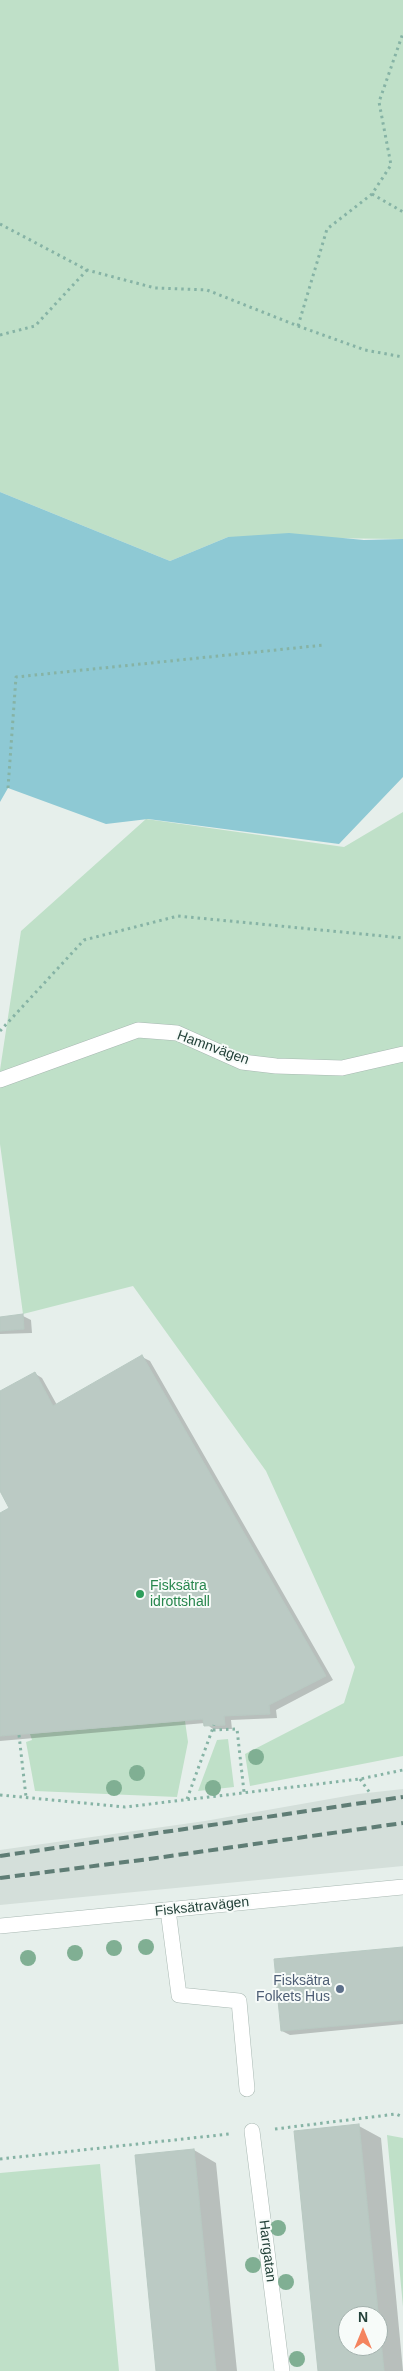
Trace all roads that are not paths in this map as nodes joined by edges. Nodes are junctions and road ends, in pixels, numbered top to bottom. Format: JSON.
{"nodes":[{"id":1,"x":403,"y":1054,"type":"edge"},
{"id":2,"x":0,"y":1080,"type":"edge"},
{"id":3,"x":403,"y":1887,"type":"edge"},
{"id":4,"x":168,"y":1910,"type":"junction"},
{"id":5,"x":0,"y":1926,"type":"edge"},
{"id":6,"x":247,"y":2089,"type":"dead end"},
{"id":7,"x":252,"y":2131,"type":"road end"},
{"id":8,"x":282,"y":2371,"type":"edge"}],
"edges":[{"from":1,"to":2,"type":"street","name":"Hamnvägen"},
{"from":3,"to":4,"type":"street","name":"Fisksätravägen"},
{"from":4,"to":5,"type":"street","name":"Fisksätravägen"},
{"from":4,"to":6,"type":"street"},
{"from":7,"to":8,"type":"street","name":"Harrgatan"}]}
